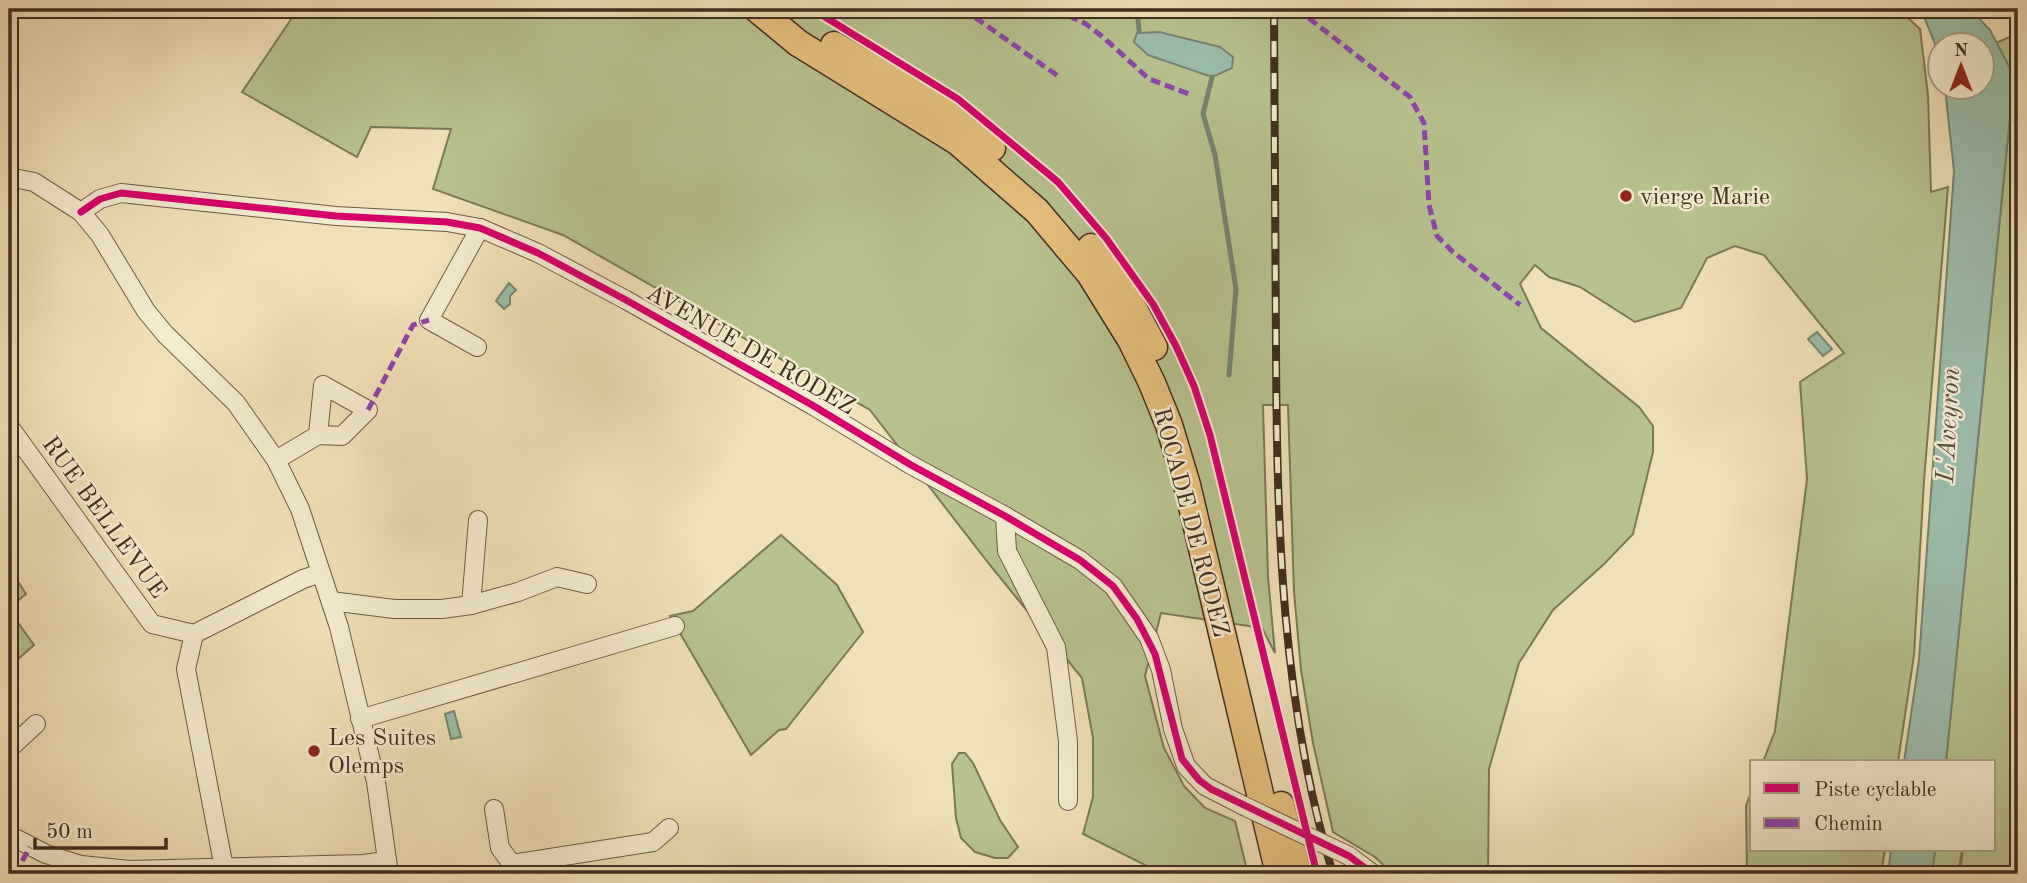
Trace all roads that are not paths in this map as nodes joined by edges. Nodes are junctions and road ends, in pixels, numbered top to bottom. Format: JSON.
{"nodes":[{"id":1,"x":757,"y":9,"type":"edge"},
{"id":2,"x":784,"y":9,"type":"edge"},
{"id":3,"x":9,"y":177,"type":"edge"},
{"id":4,"x":81,"y":212,"type":"junction"},
{"id":5,"x":480,"y":228,"type":"junction"},
{"id":6,"x":477,"y":346,"type":"dead end"},
{"id":7,"x":9,"y":426,"type":"edge"},
{"id":8,"x":318,"y":435,"type":"dead end"},
{"id":9,"x":276,"y":460,"type":"junction"},
{"id":10,"x":1005,"y":516,"type":"junction"},
{"id":11,"x":478,"y":520,"type":"dead end"},
{"id":12,"x":321,"y":573,"type":"junction"},
{"id":13,"x":587,"y":584,"type":"dead end"},
{"id":14,"x":331,"y":601,"type":"junction"},
{"id":15,"x":471,"y":605,"type":"junction"},
{"id":16,"x":675,"y":626,"type":"dead end"},
{"id":17,"x":194,"y":634,"type":"junction"},
{"id":18,"x":360,"y":719,"type":"junction"},
{"id":19,"x":36,"y":724,"type":"dead end"},
{"id":20,"x":9,"y":749,"type":"edge"},
{"id":21,"x":1068,"y":801,"type":"dead end"},
{"id":22,"x":494,"y":809,"type":"dead end"},
{"id":23,"x":669,"y":828,"type":"dead end"},
{"id":24,"x":9,"y":835,"type":"edge"},
{"id":25,"x":388,"y":867,"type":"edge"},
{"id":26,"x":224,"y":868,"type":"junction"},
{"id":27,"x":513,"y":869,"type":"edge"},
{"id":28,"x":1279,"y":874,"type":"edge"},
{"id":29,"x":1298,"y":874,"type":"edge"},
{"id":30,"x":1373,"y":874,"type":"edge"}],
"edges":[{"from":1,"to":28,"type":"highway","name":"ROCADE DE RODEZ"},
{"from":2,"to":29,"type":"highway","name":"ROCADE DE RODEZ"},
{"from":3,"to":4,"type":"street"},
{"from":4,"to":5,"type":"street","name":"AVENUE DE RODEZ"},
{"from":4,"to":9,"type":"street"},
{"from":5,"to":6,"type":"street"},
{"from":5,"to":10,"type":"street","name":"AVENUE DE RODEZ"},
{"from":7,"to":17,"type":"street","name":"RUE BELLEVUE"},
{"from":8,"to":9,"type":"street"},
{"from":9,"to":12,"type":"street"},
{"from":10,"to":21,"type":"street"},
{"from":10,"to":30,"type":"street","name":"AVENUE DE RODEZ","bridge":true},
{"from":11,"to":15,"type":"street"},
{"from":12,"to":14,"type":"street"},
{"from":12,"to":17,"type":"street"},
{"from":13,"to":15,"type":"street"},
{"from":14,"to":15,"type":"street"},
{"from":14,"to":18,"type":"street"},
{"from":16,"to":18,"type":"street"},
{"from":17,"to":26,"type":"street"},
{"from":18,"to":25,"type":"street"},
{"from":19,"to":20,"type":"street"},
{"from":22,"to":27,"type":"street"},
{"from":23,"to":27,"type":"street"},
{"from":24,"to":26,"type":"street"},
{"from":25,"to":26,"type":"street"}]}
